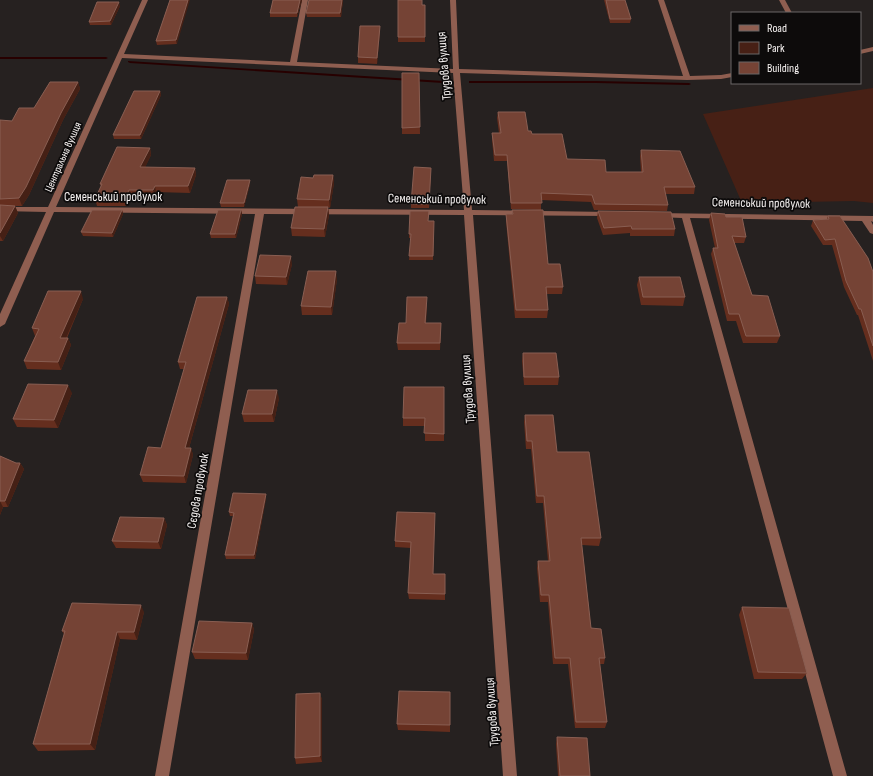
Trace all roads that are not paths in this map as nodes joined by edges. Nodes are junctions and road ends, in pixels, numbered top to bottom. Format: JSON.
{"nodes":[{"id":1,"x":145,"y":0,"type":"edge"},
{"id":2,"x":305,"y":0,"type":"edge"},
{"id":3,"x":452,"y":0,"type":"edge"},
{"id":4,"x":661,"y":0,"type":"edge"},
{"id":5,"x":782,"y":0,"type":"edge"},
{"id":6,"x":788,"y":12,"type":"edge"},
{"id":7,"x":873,"y":49,"type":"edge"},
{"id":8,"x":861,"y":52,"type":"edge"},
{"id":9,"x":120,"y":56,"type":"junction"},
{"id":10,"x":293,"y":64,"type":"junction"},
{"id":11,"x":456,"y":71,"type":"junction"},
{"id":12,"x":731,"y":75,"type":"edge"},
{"id":13,"x":687,"y":78,"type":"junction"},
{"id":14,"x":0,"y":209,"type":"edge"},
{"id":15,"x":51,"y":209,"type":"junction"},
{"id":16,"x":260,"y":211,"type":"junction"},
{"id":17,"x":468,"y":212,"type":"junction"},
{"id":18,"x":615,"y":214,"type":"edge"},
{"id":19,"x":646,"y":215,"type":"edge"},
{"id":20,"x":685,"y":215,"type":"junction"},
{"id":21,"x":869,"y":218,"type":"edge"},
{"id":22,"x":873,"y":231,"type":"edge"},
{"id":23,"x":0,"y":324,"type":"edge"},
{"id":24,"x":162,"y":776,"type":"edge"},
{"id":25,"x":510,"y":776,"type":"edge"},
{"id":26,"x":840,"y":776,"type":"edge"}],
"edges":[{"from":1,"to":9,"type":"street","name":"Центральна вулиця"},
{"from":2,"to":10,"type":"street"},
{"from":3,"to":11,"type":"street","name":"Трудова вулиця"},
{"from":4,"to":13,"type":"street"},
{"from":5,"to":6,"type":"street"},
{"from":7,"to":8,"type":"street"},
{"from":9,"to":10,"type":"street"},
{"from":9,"to":15,"type":"street","name":"Центральна вулиця"},
{"from":10,"to":11,"type":"street"},
{"from":11,"to":13,"type":"street"},
{"from":11,"to":17,"type":"street","name":"Трудова вулиця"},
{"from":12,"to":13,"type":"street"},
{"from":14,"to":15,"type":"street","name":"Семенський провулок"},
{"from":15,"to":16,"type":"street","name":"Семенський провулок"},
{"from":15,"to":23,"type":"street","name":"Центральна вулиця"},
{"from":16,"to":17,"type":"street","name":"Семенський провулок"},
{"from":16,"to":24,"type":"street","name":"Сєдова провулок"},
{"from":17,"to":18,"type":"street","name":"Семенський провулок"},
{"from":17,"to":25,"type":"street","name":"Трудова вулиця"},
{"from":19,"to":20,"type":"street","name":"Семенський провулок"},
{"from":20,"to":21,"type":"street","name":"Семенський провулок"},
{"from":20,"to":26,"type":"street"},
{"from":21,"to":22,"type":"street"}]}
